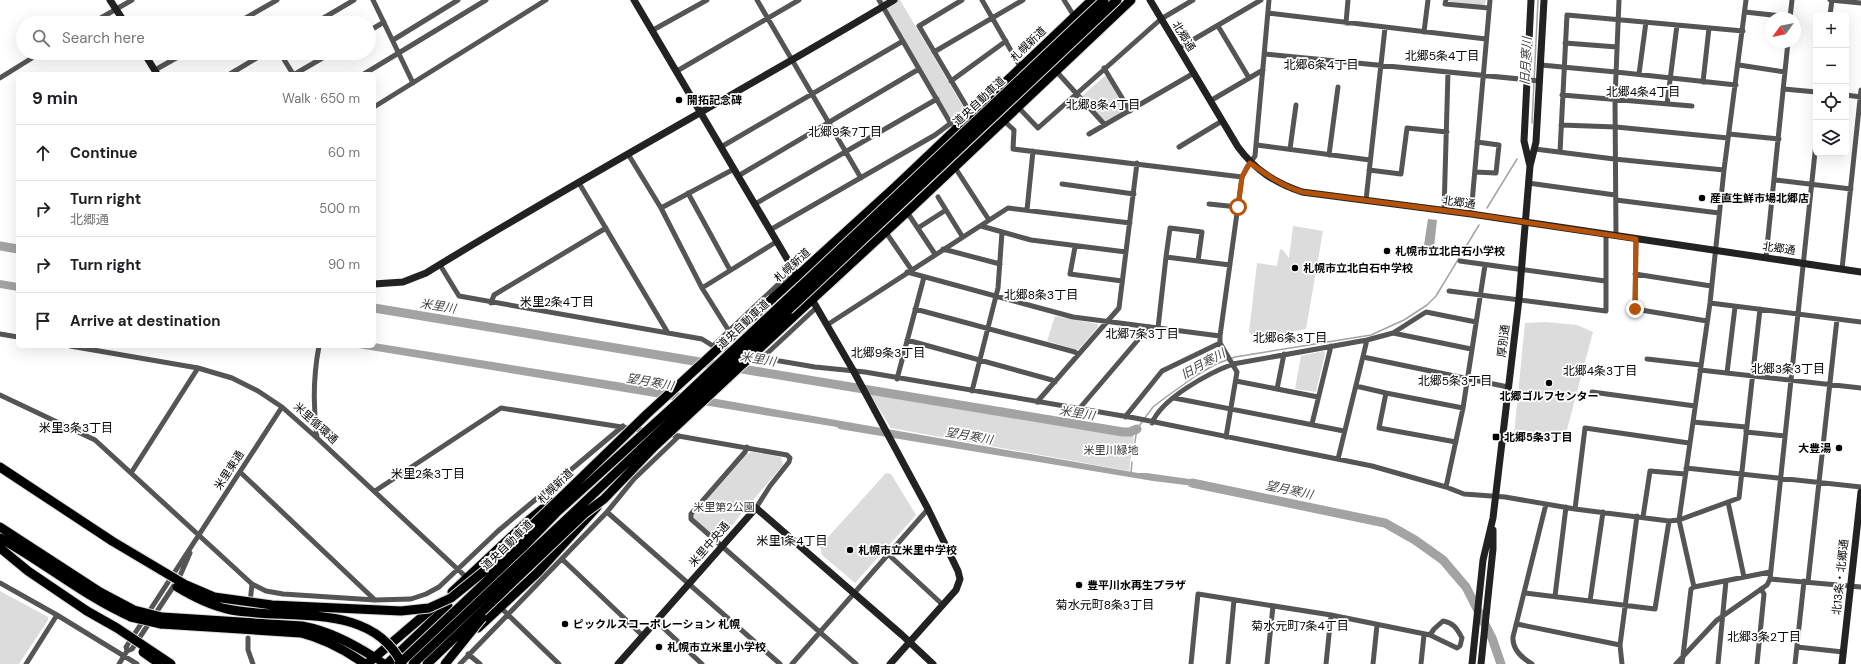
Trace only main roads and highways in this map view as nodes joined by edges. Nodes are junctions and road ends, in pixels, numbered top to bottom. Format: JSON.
{"nodes":[{"id":1,"x":1092,"y":0,"type":"edge"},
{"id":2,"x":1104,"y":0,"type":"edge"},
{"id":3,"x":1118,"y":0,"type":"edge"},
{"id":4,"x":1131,"y":0,"type":"edge"},
{"id":5,"x":0,"y":467,"type":"edge"},
{"id":6,"x":580,"y":479,"type":"junction"},
{"id":7,"x":604,"y":499,"type":"junction"},
{"id":8,"x":556,"y":513,"type":"junction"},
{"id":9,"x":566,"y":520,"type":"junction"},
{"id":10,"x":0,"y":527,"type":"edge"},
{"id":11,"x":0,"y":538,"type":"edge"},
{"id":12,"x":115,"y":544,"type":"junction"},
{"id":13,"x":0,"y":548,"type":"edge"},
{"id":14,"x":87,"y":611,"type":"junction"},
{"id":15,"x":132,"y":613,"type":"junction"},
{"id":16,"x":161,"y":620,"type":"junction"},
{"id":17,"x":374,"y":657,"type":"junction"},
{"id":18,"x":160,"y":664,"type":"edge"},
{"id":19,"x":171,"y":664,"type":"edge"},
{"id":20,"x":366,"y":664,"type":"edge"},
{"id":21,"x":386,"y":664,"type":"edge"},
{"id":22,"x":400,"y":664,"type":"edge"},
{"id":23,"x":413,"y":664,"type":"edge"},
{"id":24,"x":427,"y":664,"type":"edge"},
{"id":25,"x":440,"y":664,"type":"edge"},
{"id":26,"x":445,"y":664,"type":"edge"}],
"edges":[{"from":1,"to":6,"type":"highway","name":"札幌新道","bridge":true},
{"from":2,"to":8,"type":"highway","name":"道央自動車道","bridge":true},
{"from":3,"to":9,"type":"highway","name":"道央自動車道","bridge":true},
{"from":4,"to":7,"type":"highway","bridge":true},
{"from":5,"to":12,"type":"highway"},
{"from":6,"to":17,"type":"highway","bridge":true},
{"from":6,"to":21,"type":"highway","name":"札幌新道","bridge":true},
{"from":7,"to":24,"type":"highway","bridge":true},
{"from":7,"to":25,"type":"highway","bridge":true},
{"from":8,"to":12,"type":"highway","bridge":true},
{"from":8,"to":22,"type":"highway","name":"道央自動車道","bridge":true},
{"from":9,"to":23,"type":"highway","name":"道央自動車道","bridge":true},
{"from":9,"to":26,"type":"highway","bridge":true},
{"from":10,"to":15,"type":"highway"},
{"from":11,"to":15,"type":"highway"},
{"from":12,"to":22,"type":"highway","bridge":true},
{"from":13,"to":14,"type":"highway"},
{"from":14,"to":18,"type":"highway","bridge":true},
{"from":14,"to":19,"type":"highway","bridge":true},
{"from":15,"to":16,"type":"highway","bridge":true},
{"from":16,"to":17,"type":"highway"},
{"from":16,"to":20,"type":"highway"},
{"from":17,"to":20,"type":"highway"},
{"from":17,"to":21,"type":"main road"}]}
